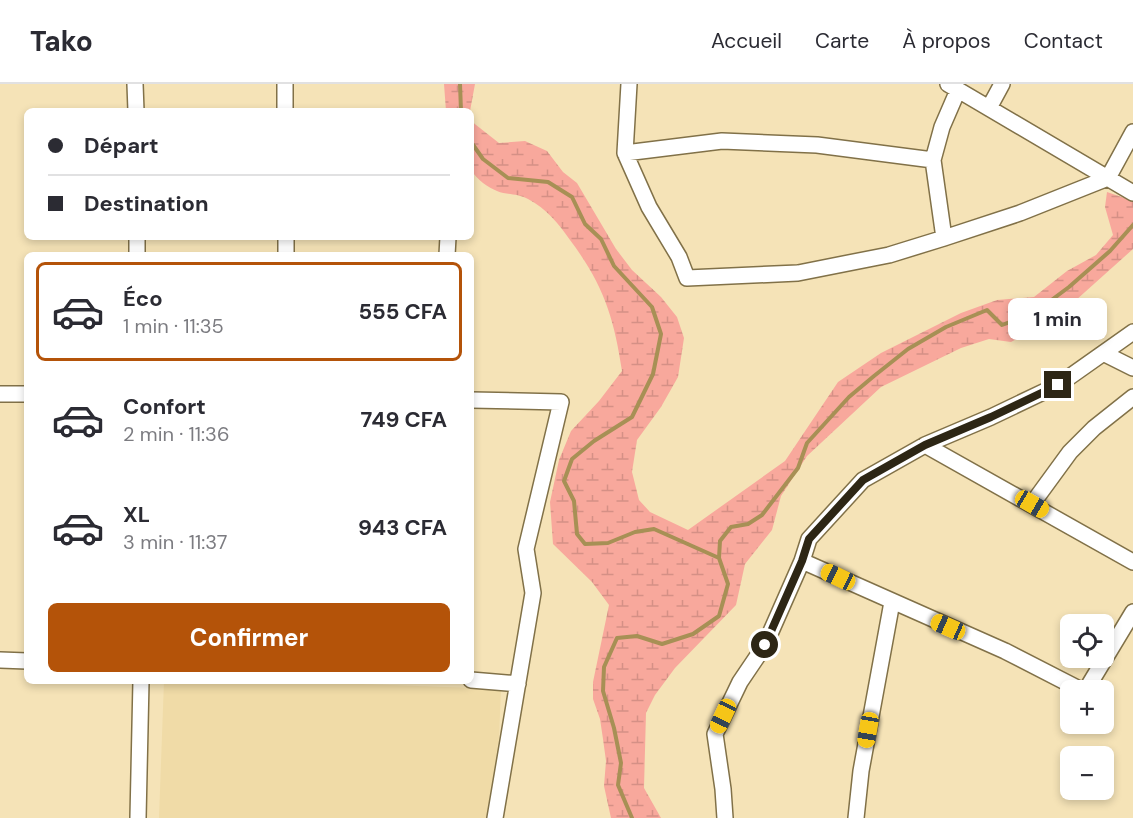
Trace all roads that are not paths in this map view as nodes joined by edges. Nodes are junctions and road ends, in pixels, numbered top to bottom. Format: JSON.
{"nodes":[{"id":1,"x":135,"y":84,"type":"edge"},
{"id":2,"x":285,"y":84,"type":"edge"},
{"id":3,"x":629,"y":84,"type":"edge"},
{"id":4,"x":1002,"y":84,"type":"edge"},
{"id":5,"x":953,"y":87,"type":"edge"},
{"id":6,"x":136,"y":108,"type":"edge"},
{"id":7,"x":285,"y":108,"type":"edge"},
{"id":8,"x":989,"y":108,"type":"junction"},
{"id":9,"x":1133,"y":132,"type":"edge"},
{"id":10,"x":625,"y":153,"type":"junction"},
{"id":11,"x":933,"y":160,"type":"junction"},
{"id":12,"x":1107,"y":178,"type":"junction"},
{"id":13,"x":1133,"y":193,"type":"edge"},
{"id":14,"x":944,"y":238,"type":"junction"},
{"id":15,"x":1133,"y":332,"type":"edge"},
{"id":16,"x":1105,"y":354,"type":"junction"},
{"id":17,"x":1133,"y":368,"type":"edge"},
{"id":18,"x":0,"y":394,"type":"edge"},
{"id":19,"x":24,"y":394,"type":"edge"},
{"id":20,"x":1133,"y":397,"type":"edge"},
{"id":21,"x":474,"y":400,"type":"edge"},
{"id":22,"x":925,"y":445,"type":"junction"},
{"id":23,"x":1032,"y":504,"type":"junction"},
{"id":24,"x":802,"y":561,"type":"junction"},
{"id":25,"x":1133,"y":562,"type":"edge"},
{"id":26,"x":892,"y":602,"type":"junction"},
{"id":27,"x":1133,"y":612,"type":"edge"},
{"id":28,"x":0,"y":660,"type":"edge"},
{"id":29,"x":24,"y":661,"type":"edge"},
{"id":30,"x":474,"y":680,"type":"edge"},
{"id":31,"x":1062,"y":680,"type":"edge"},
{"id":32,"x":1092,"y":680,"type":"edge"},
{"id":33,"x":141,"y":684,"type":"edge"},
{"id":34,"x":518,"y":684,"type":"junction"},
{"id":35,"x":138,"y":818,"type":"edge"},
{"id":36,"x":495,"y":818,"type":"edge"},
{"id":37,"x":725,"y":818,"type":"edge"},
{"id":38,"x":856,"y":818,"type":"edge"}],
"edges":[{"from":1,"to":6,"type":"street"},
{"from":2,"to":7,"type":"street"},
{"from":3,"to":10,"type":"street"},
{"from":4,"to":8,"type":"street"},
{"from":5,"to":8,"type":"street"},
{"from":5,"to":11,"type":"street"},
{"from":8,"to":12,"type":"street"},
{"from":9,"to":12,"type":"street"},
{"from":10,"to":11,"type":"street"},
{"from":10,"to":14,"type":"street"},
{"from":11,"to":14,"type":"street"},
{"from":12,"to":13,"type":"street"},
{"from":12,"to":14,"type":"street"},
{"from":15,"to":16,"type":"street"},
{"from":16,"to":17,"type":"street"},
{"from":16,"to":22,"type":"street"},
{"from":18,"to":19,"type":"street"},
{"from":20,"to":23,"type":"street"},
{"from":21,"to":34,"type":"street"},
{"from":22,"to":23,"type":"street"},
{"from":22,"to":24,"type":"street"},
{"from":23,"to":25,"type":"street"},
{"from":24,"to":26,"type":"street"},
{"from":24,"to":37,"type":"street"},
{"from":26,"to":31,"type":"street"},
{"from":26,"to":38,"type":"street"},
{"from":27,"to":32,"type":"street"},
{"from":28,"to":29,"type":"street"},
{"from":30,"to":34,"type":"street"},
{"from":33,"to":35,"type":"street"},
{"from":34,"to":36,"type":"street"}]}
